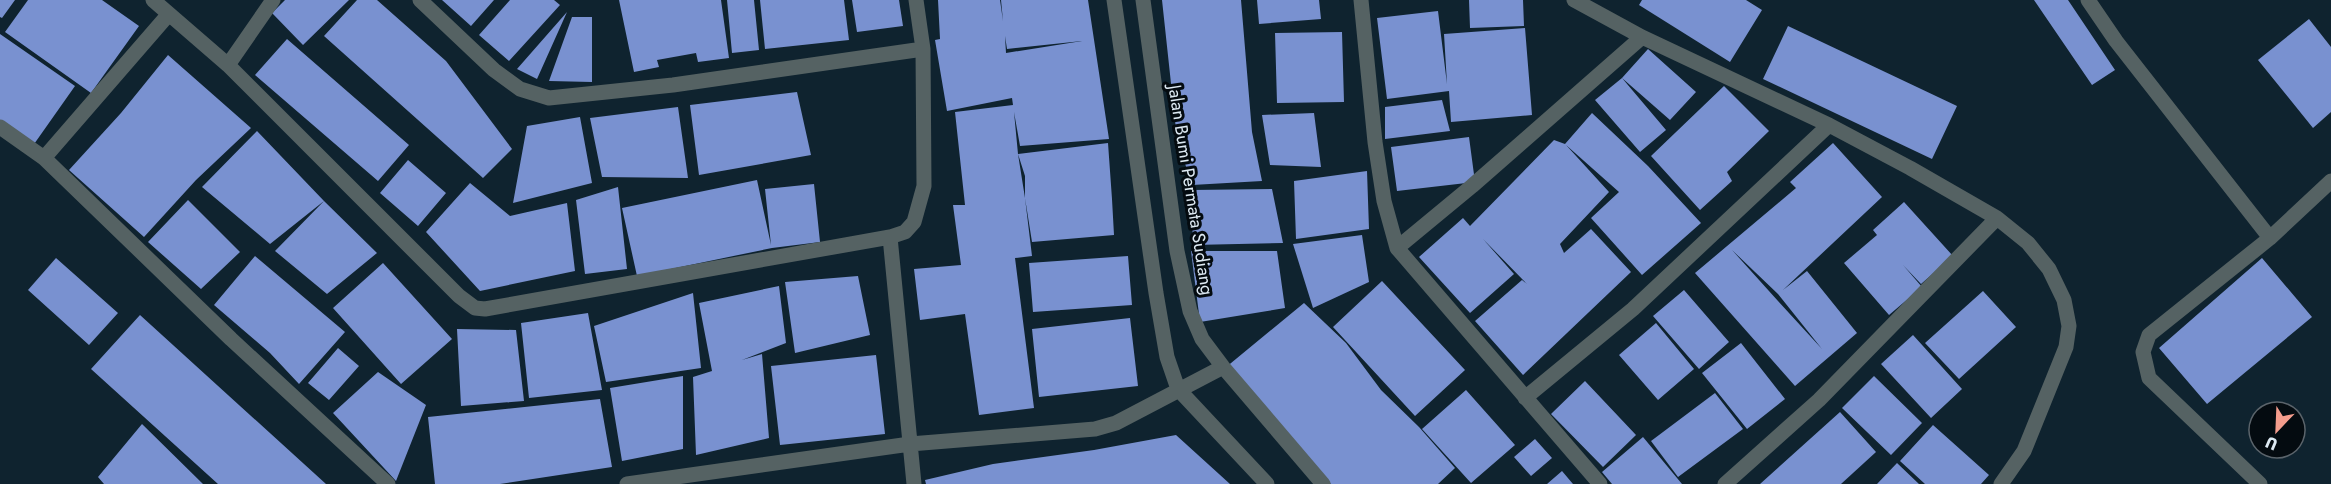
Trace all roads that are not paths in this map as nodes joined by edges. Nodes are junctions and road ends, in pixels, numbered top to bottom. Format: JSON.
{"nodes":[{"id":1,"x":153,"y":0,"type":"edge"},
{"id":2,"x":273,"y":0,"type":"edge"},
{"id":3,"x":420,"y":0,"type":"edge"},
{"id":4,"x":916,"y":0,"type":"edge"},
{"id":5,"x":1114,"y":0,"type":"edge"},
{"id":6,"x":1143,"y":0,"type":"edge"},
{"id":7,"x":1361,"y":0,"type":"edge"},
{"id":8,"x":1574,"y":0,"type":"edge"},
{"id":9,"x":2088,"y":0,"type":"edge"},
{"id":10,"x":168,"y":15,"type":"junction"},
{"id":11,"x":1642,"y":38,"type":"junction"},
{"id":12,"x":923,"y":49,"type":"junction"},
{"id":13,"x":228,"y":65,"type":"junction"},
{"id":14,"x":1829,"y":125,"type":"junction"},
{"id":15,"x":0,"y":127,"type":"edge"},
{"id":16,"x":44,"y":158,"type":"junction"},
{"id":17,"x":2331,"y":182,"type":"edge"},
{"id":18,"x":1997,"y":218,"type":"junction"},
{"id":19,"x":890,"y":237,"type":"junction"},
{"id":20,"x":2270,"y":238,"type":"junction"},
{"id":21,"x":1397,"y":248,"type":"junction"},
{"id":22,"x":1222,"y":367,"type":"junction"},
{"id":23,"x":1178,"y":389,"type":"junction"},
{"id":24,"x":1526,"y":398,"type":"junction"},
{"id":25,"x":910,"y":444,"type":"junction"},
{"id":26,"x":388,"y":484,"type":"edge"},
{"id":27,"x":627,"y":484,"type":"edge"},
{"id":28,"x":914,"y":484,"type":"edge"},
{"id":29,"x":1267,"y":484,"type":"edge"},
{"id":30,"x":1323,"y":484,"type":"edge"},
{"id":31,"x":1600,"y":484,"type":"edge"},
{"id":32,"x":1725,"y":484,"type":"edge"},
{"id":33,"x":2001,"y":484,"type":"edge"},
{"id":34,"x":2260,"y":484,"type":"edge"}],
"edges":[{"from":1,"to":10,"type":"street"},
{"from":2,"to":13,"type":"street"},
{"from":3,"to":12,"type":"street"},
{"from":4,"to":12,"type":"street"},
{"from":5,"to":23,"type":"street"},
{"from":6,"to":22,"type":"street","name":"Jalan Bumi Permata Sudiang"},
{"from":7,"to":21,"type":"street"},
{"from":8,"to":11,"type":"street"},
{"from":9,"to":20,"type":"street"},
{"from":10,"to":13,"type":"street"},
{"from":10,"to":16,"type":"street"},
{"from":11,"to":14,"type":"street"},
{"from":11,"to":21,"type":"street"},
{"from":12,"to":19,"type":"street"},
{"from":13,"to":19,"type":"street"},
{"from":14,"to":18,"type":"street"},
{"from":14,"to":24,"type":"street"},
{"from":15,"to":16,"type":"street"},
{"from":16,"to":26,"type":"street"},
{"from":17,"to":20,"type":"street"},
{"from":18,"to":32,"type":"street"},
{"from":18,"to":33,"type":"street"},
{"from":19,"to":25,"type":"street"},
{"from":20,"to":34,"type":"street"},
{"from":21,"to":24,"type":"street"},
{"from":22,"to":23,"type":"street"},
{"from":22,"to":30,"type":"street","name":"Jalan Bumi Permata Sudiang"},
{"from":23,"to":25,"type":"street"},
{"from":23,"to":29,"type":"street"},
{"from":24,"to":31,"type":"street"},
{"from":25,"to":27,"type":"street"},
{"from":25,"to":28,"type":"street"}]}
